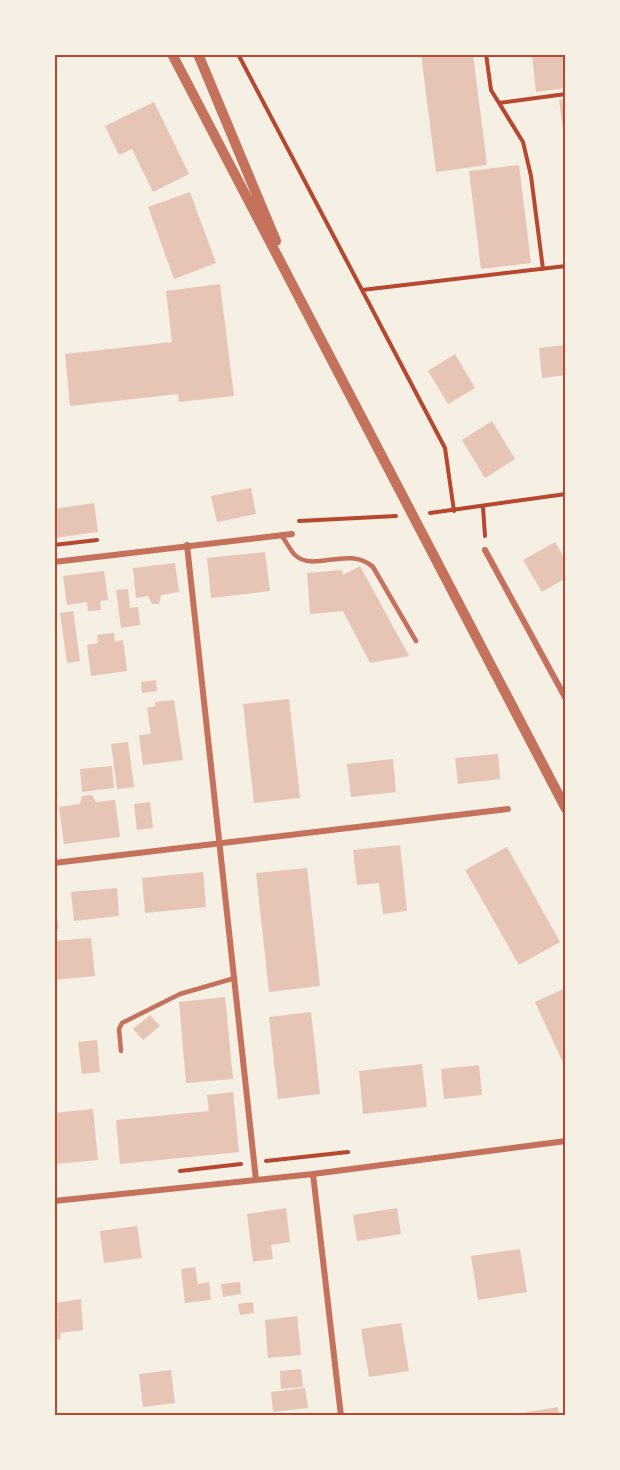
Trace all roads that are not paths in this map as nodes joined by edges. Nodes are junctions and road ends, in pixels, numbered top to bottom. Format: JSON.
{"nodes":[{"id":1,"x":172,"y":54,"type":"edge"},
{"id":2,"x":198,"y":54,"type":"edge"},
{"id":3,"x":297,"y":294,"type":"junction"},
{"id":4,"x":292,"y":534,"type":"dead end"},
{"id":5,"x":281,"y":535,"type":"junction"},
{"id":6,"x":188,"y":545,"type":"junction"},
{"id":7,"x":485,"y":550,"type":"road end"},
{"id":8,"x":54,"y":562,"type":"edge"},
{"id":9,"x":416,"y":641,"type":"dead end"},
{"id":10,"x":566,"y":699,"type":"edge"},
{"id":11,"x":508,"y":809,"type":"dead end"},
{"id":12,"x":566,"y":809,"type":"edge"},
{"id":13,"x":221,"y":843,"type":"junction"},
{"id":14,"x":54,"y":863,"type":"edge"},
{"id":15,"x":235,"y":978,"type":"junction"},
{"id":16,"x":121,"y":1051,"type":"dead end"},
{"id":17,"x":566,"y":1141,"type":"edge"},
{"id":18,"x":313,"y":1174,"type":"junction"},
{"id":19,"x":256,"y":1180,"type":"junction"},
{"id":20,"x":54,"y":1201,"type":"edge"},
{"id":21,"x":341,"y":1416,"type":"edge"}],
"edges":[{"from":1,"to":3,"type":"street"},
{"from":2,"to":3,"type":"street"},
{"from":3,"to":12,"type":"street"},
{"from":4,"to":5,"type":"street"},
{"from":5,"to":6,"type":"street"},
{"from":5,"to":9,"type":"lane"},
{"from":6,"to":8,"type":"street"},
{"from":6,"to":13,"type":"street"},
{"from":7,"to":10,"type":"street"},
{"from":11,"to":13,"type":"street"},
{"from":13,"to":14,"type":"street"},
{"from":13,"to":15,"type":"street"},
{"from":15,"to":16,"type":"lane"},
{"from":15,"to":19,"type":"street"},
{"from":17,"to":18,"type":"street"},
{"from":18,"to":19,"type":"street"},
{"from":18,"to":21,"type":"street"},
{"from":19,"to":20,"type":"street"}]}
